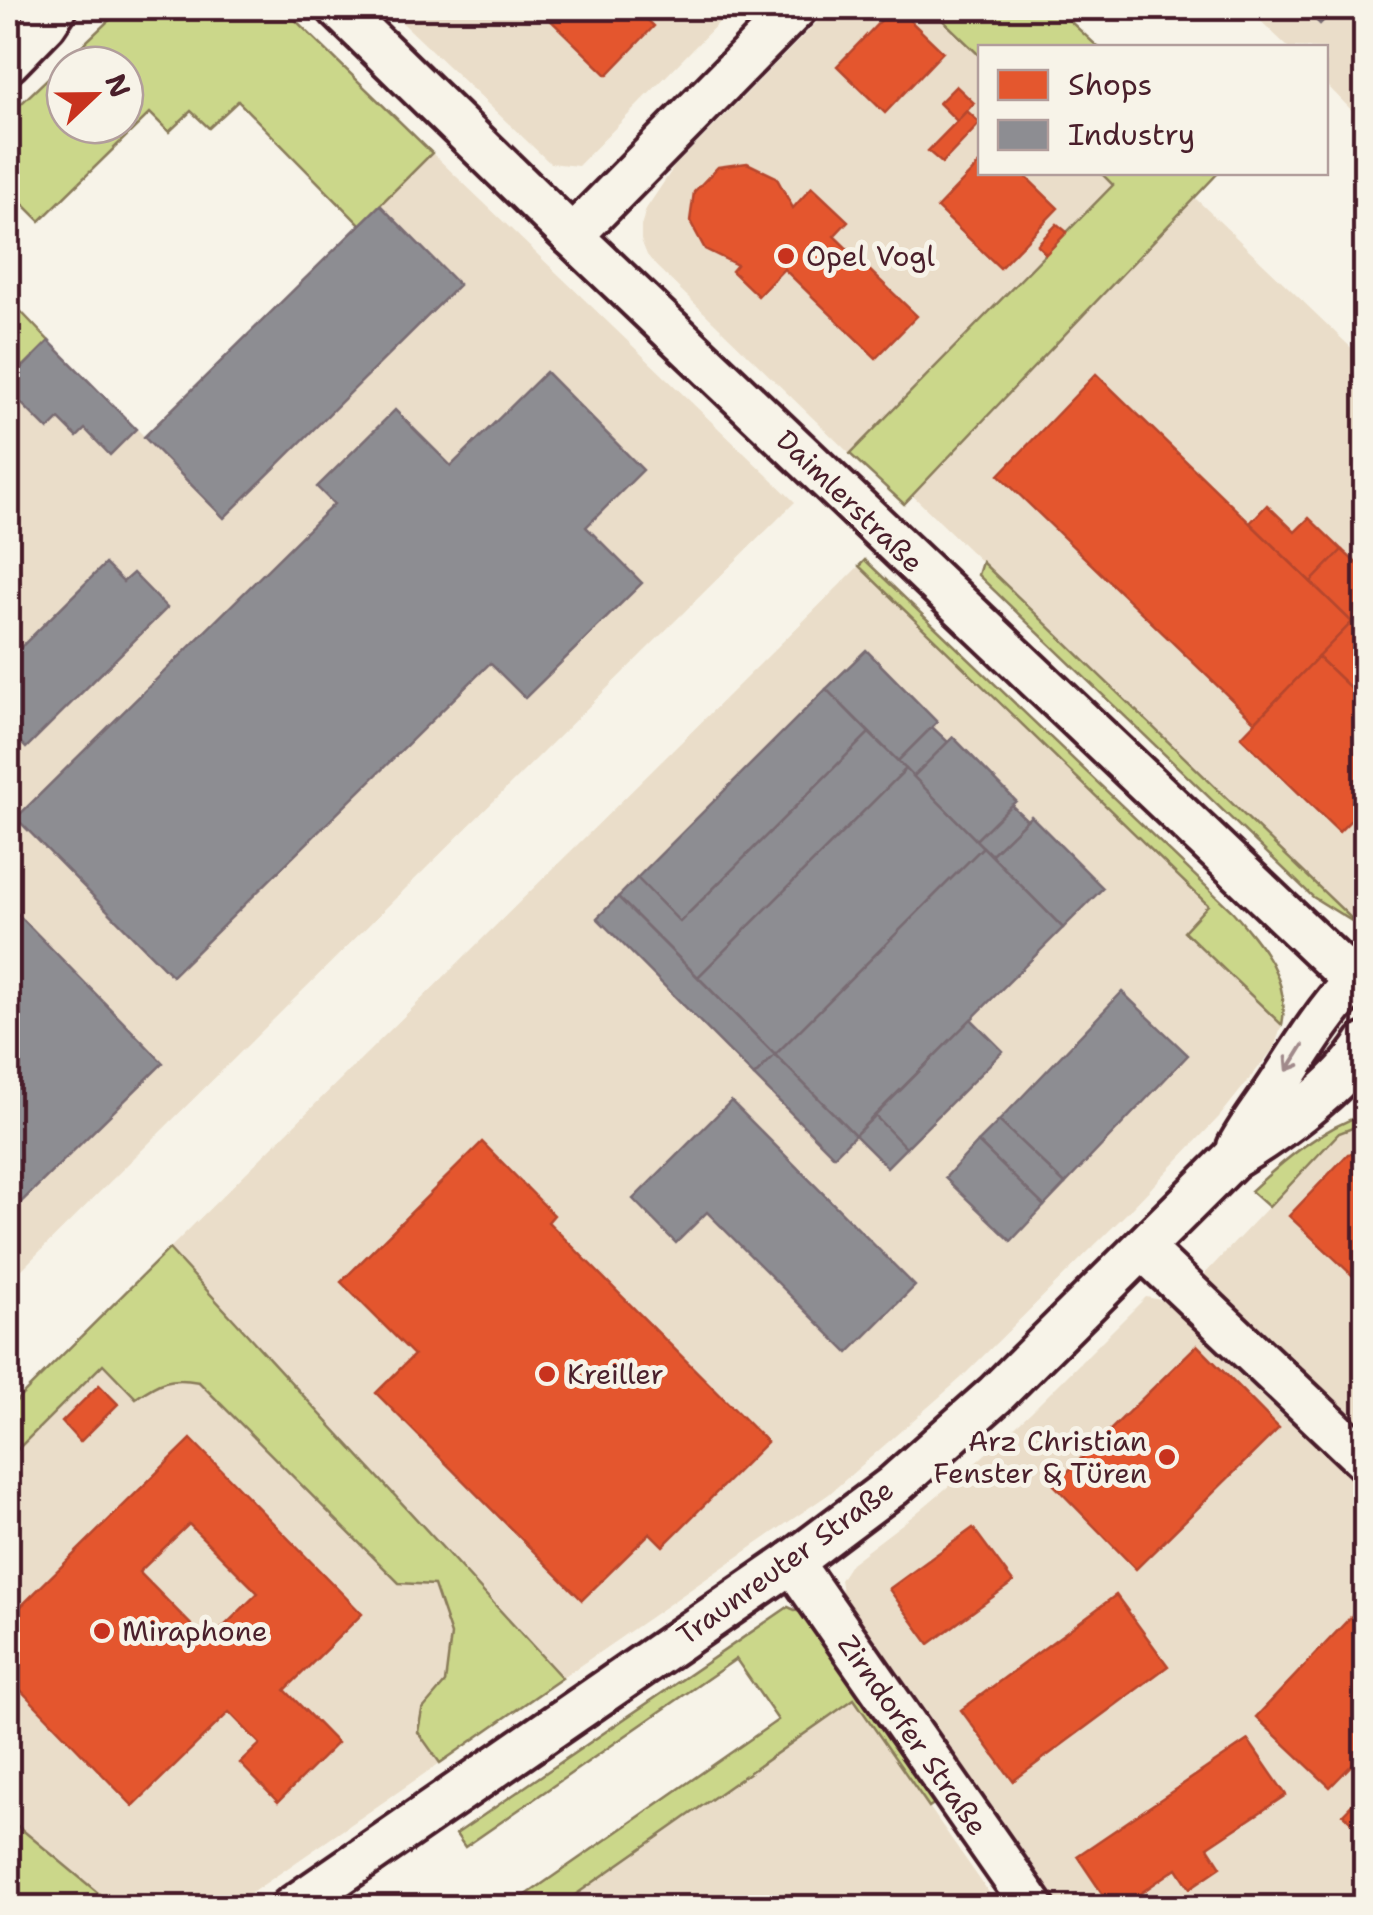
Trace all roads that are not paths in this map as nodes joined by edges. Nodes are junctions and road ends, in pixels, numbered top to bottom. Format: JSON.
{"nodes":[{"id":1,"x":338,"y":8,"type":"edge"},
{"id":2,"x":796,"y":8,"type":"edge"},
{"id":3,"x":60,"y":13,"type":"edge"},
{"id":4,"x":8,"y":62,"type":"edge"},
{"id":5,"x":572,"y":236,"type":"junction"},
{"id":6,"x":1360,"y":987,"type":"edge"},
{"id":7,"x":1366,"y":1044,"type":"edge"},
{"id":8,"x":1366,"y":1094,"type":"edge"},
{"id":9,"x":1270,"y":1136,"type":"junction"},
{"id":10,"x":1232,"y":1159,"type":"junction"},
{"id":11,"x":1144,"y":1249,"type":"junction"},
{"id":12,"x":1366,"y":1461,"type":"edge"},
{"id":13,"x":792,"y":1562,"type":"junction"},
{"id":14,"x":291,"y":1908,"type":"edge"},
{"id":15,"x":1034,"y":1908,"type":"edge"}],
"edges":[{"from":1,"to":5,"type":"street","name":"Daimlerstraße"},
{"from":2,"to":5,"type":"street"},
{"from":3,"to":4,"type":"street"},
{"from":5,"to":6,"type":"street","name":"Daimlerstraße"},
{"from":6,"to":10,"type":"street","name":"Traunreuter Straße","one_way":true},
{"from":7,"to":9,"type":"street","name":"Traunreuter Straße"},
{"from":8,"to":9,"type":"street","name":"Traunreuter Straße"},
{"from":9,"to":10,"type":"street","name":"Traunreuter Straße"},
{"from":10,"to":11,"type":"street","name":"Traunreuter Straße"},
{"from":11,"to":12,"type":"street"},
{"from":11,"to":13,"type":"street","name":"Traunreuter Straße"},
{"from":13,"to":14,"type":"street","name":"Traunreuter Straße"},
{"from":13,"to":15,"type":"street","name":"Zirndorfer Straße"}]}
